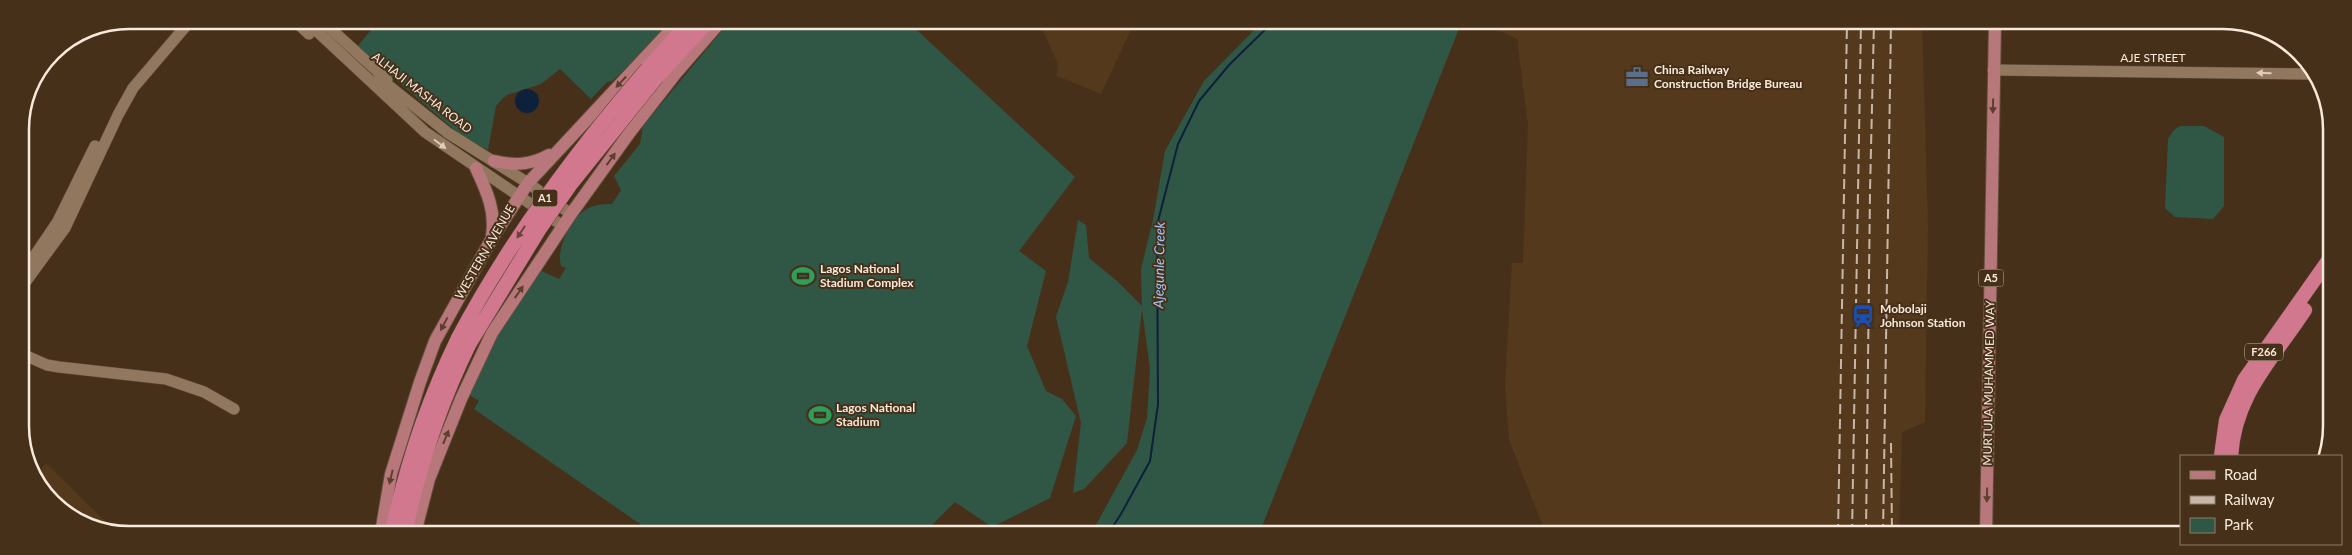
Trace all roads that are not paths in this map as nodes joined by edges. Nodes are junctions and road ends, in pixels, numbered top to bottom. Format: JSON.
{"nodes":[{"id":1,"x":173,"y":29,"type":"edge"},
{"id":2,"x":183,"y":29,"type":"edge"},
{"id":3,"x":304,"y":29,"type":"edge"},
{"id":4,"x":316,"y":29,"type":"edge"},
{"id":5,"x":325,"y":29,"type":"edge"},
{"id":6,"x":341,"y":29,"type":"edge"},
{"id":7,"x":670,"y":29,"type":"edge"},
{"id":8,"x":684,"y":29,"type":"edge"},
{"id":9,"x":699,"y":29,"type":"edge"},
{"id":10,"x":715,"y":29,"type":"edge"},
{"id":11,"x":1995,"y":29,"type":"edge"},
{"id":12,"x":340,"y":48,"type":"junction"},
{"id":13,"x":1993,"y":70,"type":"junction"},
{"id":14,"x":652,"y":73,"type":"junction"},
{"id":15,"x":2307,"y":74,"type":"edge"},
{"id":16,"x":412,"y":104,"type":"junction"},
{"id":17,"x":402,"y":113,"type":"junction"},
{"id":18,"x":557,"y":149,"type":"junction"},
{"id":19,"x":494,"y":161,"type":"junction"},
{"id":20,"x":476,"y":168,"type":"junction"},
{"id":21,"x":528,"y":183,"type":"junction"},
{"id":22,"x":518,"y":196,"type":"junction"},
{"id":23,"x":571,"y":214,"type":"junction"},
{"id":24,"x":563,"y":226,"type":"junction"},
{"id":25,"x":491,"y":240,"type":"junction"},
{"id":26,"x":29,"y":264,"type":"edge"},
{"id":27,"x":2323,"y":268,"type":"edge"},
{"id":28,"x":29,"y":277,"type":"edge"},
{"id":29,"x":2323,"y":283,"type":"edge"},
{"id":30,"x":464,"y":341,"type":"junction"},
{"id":31,"x":29,"y":357,"type":"edge"},
{"id":32,"x":234,"y":409,"type":"dead end"},
{"id":33,"x":2221,"y":455,"type":"edge"},
{"id":34,"x":2231,"y":455,"type":"edge"},
{"id":35,"x":382,"y":526,"type":"edge"},
{"id":36,"x":394,"y":526,"type":"edge"},
{"id":37,"x":407,"y":526,"type":"edge"},
{"id":38,"x":418,"y":526,"type":"edge"},
{"id":39,"x":1986,"y":526,"type":"edge"}],
"edges":[{"from":1,"to":26,"type":"street"},
{"from":2,"to":28,"type":"street"},
{"from":3,"to":17,"type":"street"},
{"from":4,"to":12,"type":"street","name":"ALHAJI MASHA ROAD"},
{"from":5,"to":12,"type":"street","name":"ALHAJI MASHA ROAD"},
{"from":6,"to":16,"type":"street"},
{"from":7,"to":18,"type":"main road","name":"WESTERN AVENUE","one_way":true},
{"from":8,"to":14,"type":"highway","number":"A1"},
{"from":9,"to":14,"type":"highway","number":"A1"},
{"from":23,"to":10,"type":"main road","one_way":true},
{"from":11,"to":13,"type":"main road","name":"MURTULA MUHAMMED WAY","number":"A5"},
{"from":12,"to":16,"type":"street","name":"ALHAJI MASHA ROAD"},
{"from":12,"to":17,"type":"street","name":"ALHAJI MASHA ROAD"},
{"from":15,"to":13,"type":"street","name":"AJE STREET","one_way":true},
{"from":13,"to":39,"type":"main road","name":"MURTULA MUHAMMED WAY","number":"A5","one_way":true},
{"from":14,"to":30,"type":"highway","number":"A1","bridge":true},
{"from":16,"to":19,"type":"street","name":"ALHAJI MASHA ROAD"},
{"from":17,"to":20,"type":"street","name":"ALHAJI MASHA ROAD","one_way":true},
{"from":18,"to":19,"type":"main road"},
{"from":18,"to":21,"type":"main road","name":"WESTERN AVENUE"},
{"from":19,"to":21,"type":"street","name":"ALHAJI MASHA ROAD"},
{"from":20,"to":22,"type":"street","name":"ALHAJI MASHA ROAD"},
{"from":20,"to":25,"type":"main road"},
{"from":21,"to":22,"type":"main road","name":"WESTERN AVENUE"},
{"from":21,"to":23,"type":"street","name":"ALHAJI MASHA ROAD"},
{"from":22,"to":24,"type":"street","name":"ALHAJI MASHA ROAD"},
{"from":22,"to":25,"type":"main road","name":"WESTERN AVENUE"},
{"from":23,"to":24,"type":"main road"},
{"from":38,"to":24,"type":"main road","one_way":true},
{"from":25,"to":35,"type":"main road","name":"WESTERN AVENUE","one_way":true},
{"from":27,"to":33,"type":"highway","number":"F266"},
{"from":29,"to":34,"type":"highway","number":"F266"},
{"from":30,"to":36,"type":"highway","number":"A1"},
{"from":30,"to":37,"type":"highway","number":"A1"},
{"from":31,"to":32,"type":"street"}]}
